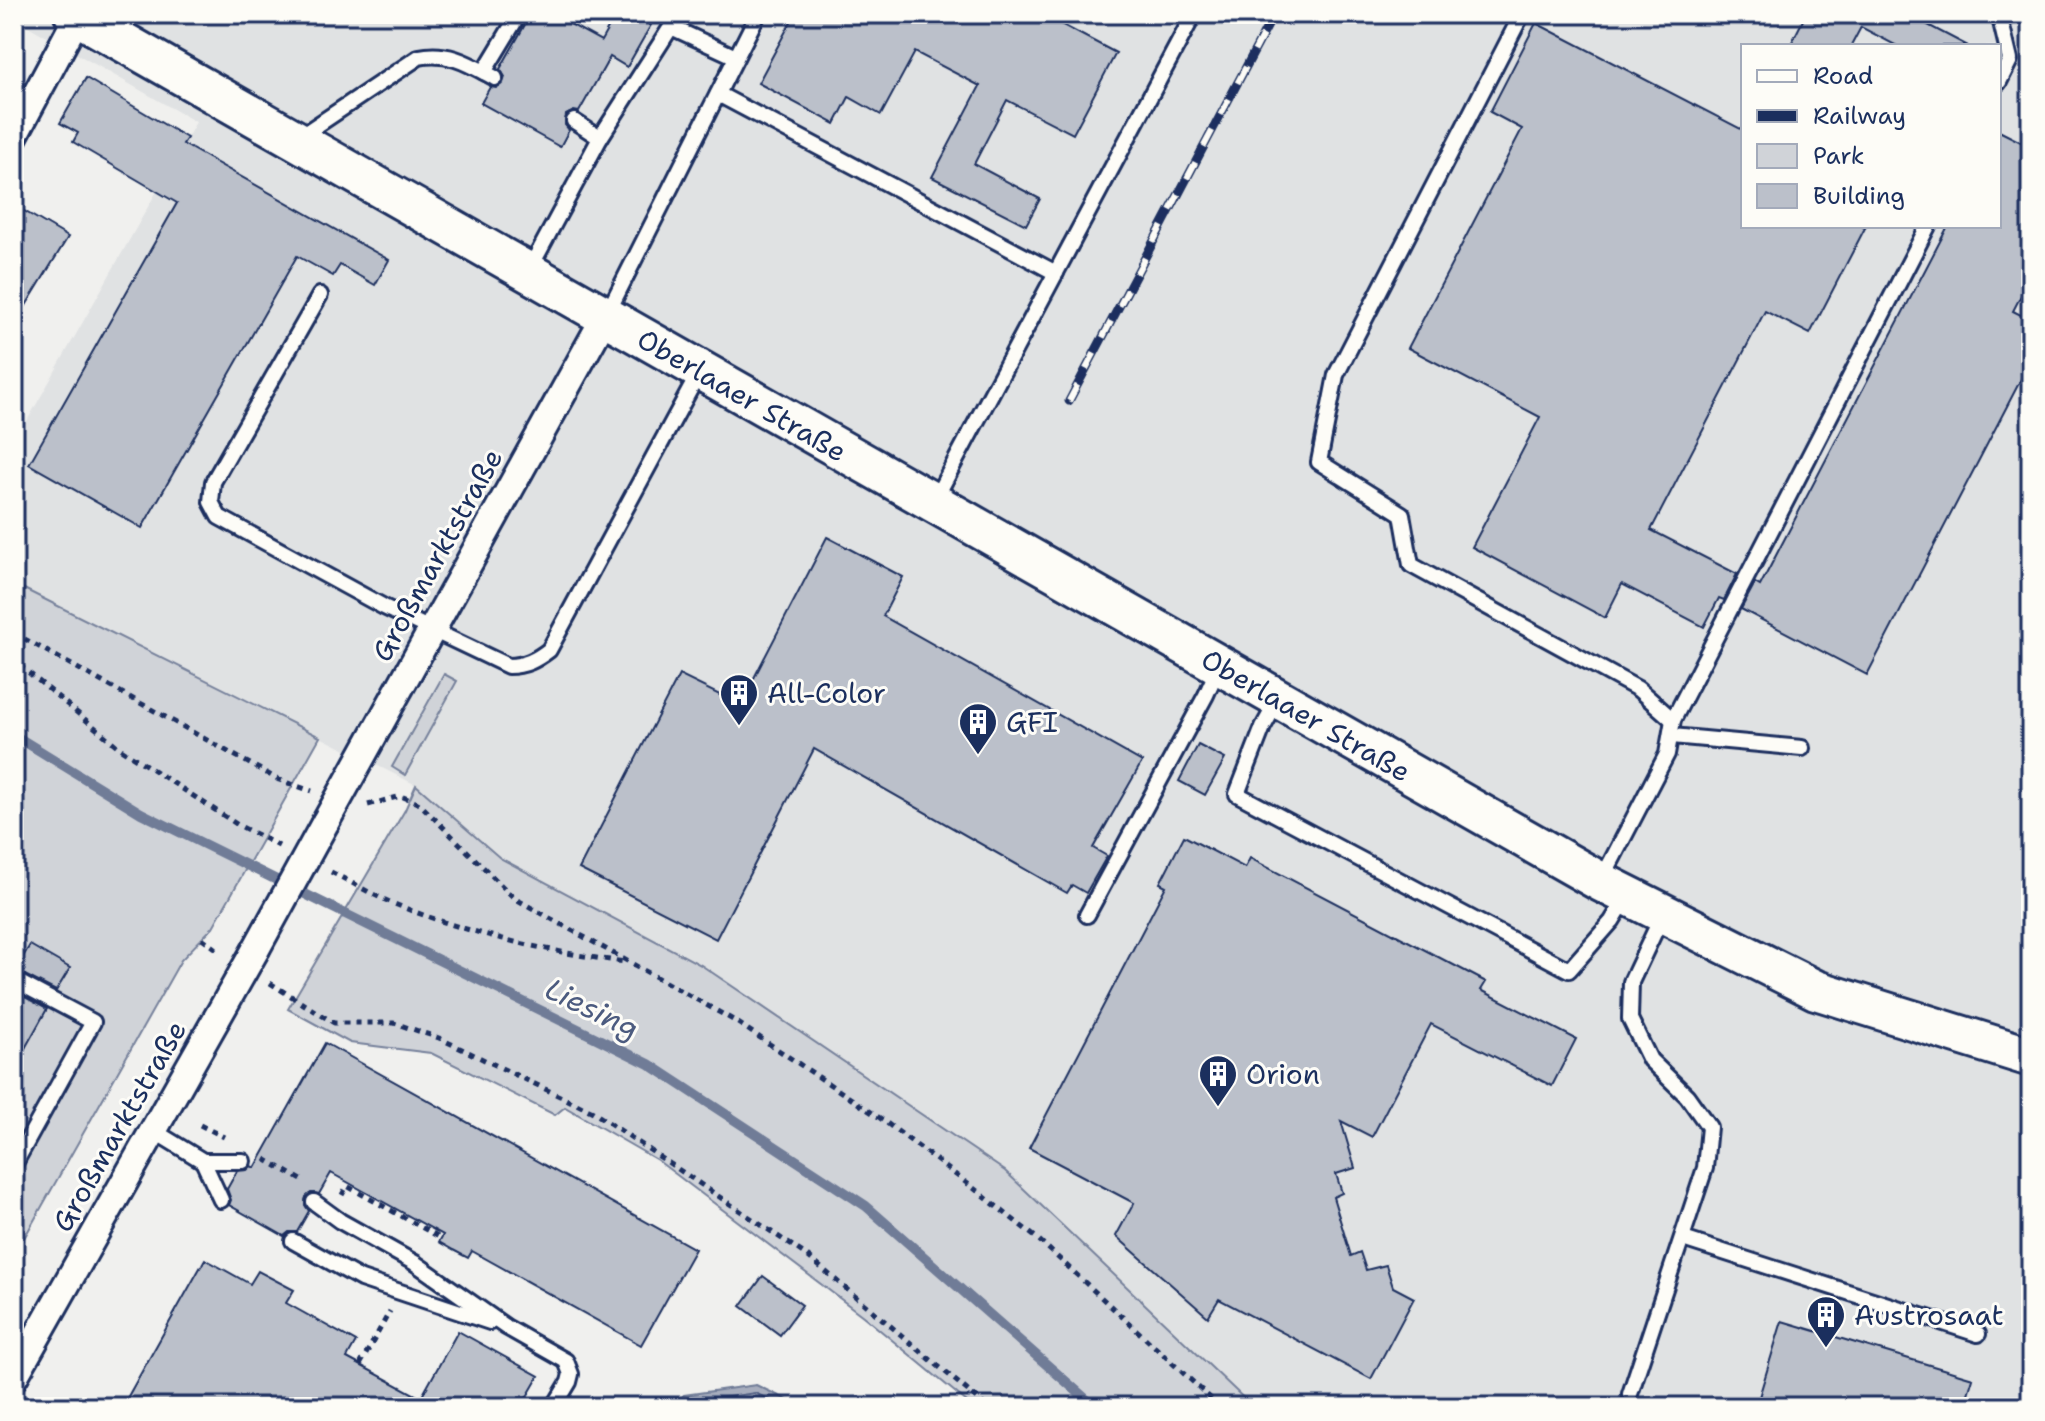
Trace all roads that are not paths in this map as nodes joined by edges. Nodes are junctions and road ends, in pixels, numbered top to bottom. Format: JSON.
{"nodes":[{"id":1,"x":519,"y":14,"type":"edge"},
{"id":2,"x":758,"y":14,"type":"edge"},
{"id":3,"x":1194,"y":14,"type":"edge"},
{"id":4,"x":1522,"y":14,"type":"edge"},
{"id":5,"x":1999,"y":14,"type":"edge"},
{"id":6,"x":76,"y":15,"type":"edge"},
{"id":7,"x":736,"y":57,"type":"junction"},
{"id":8,"x":2001,"y":78,"type":"edge"},
{"id":9,"x":718,"y":94,"type":"junction"},
{"id":10,"x":574,"y":121,"type":"dead end"},
{"id":11,"x":14,"y":136,"type":"edge"},
{"id":12,"x":600,"y":138,"type":"junction"},
{"id":13,"x":295,"y":140,"type":"junction"},
{"id":14,"x":1927,"y":228,"type":"edge"},
{"id":15,"x":528,"y":273,"type":"junction"},
{"id":16,"x":1056,"y":273,"type":"junction"},
{"id":17,"x":320,"y":295,"type":"dead end"},
{"id":18,"x":605,"y":317,"type":"junction"},
{"id":19,"x":700,"y":370,"type":"junction"},
{"id":20,"x":932,"y":504,"type":"junction"},
{"id":21,"x":432,"y":630,"type":"junction"},
{"id":22,"x":1219,"y":666,"type":"junction"},
{"id":23,"x":1278,"y":699,"type":"junction"},
{"id":24,"x":1673,"y":720,"type":"junction"},
{"id":25,"x":1672,"y":736,"type":"junction"},
{"id":26,"x":1802,"y":748,"type":"dead end"},
{"id":27,"x":1614,"y":889,"type":"junction"},
{"id":28,"x":1663,"y":913,"type":"junction"},
{"id":29,"x":1087,"y":915,"type":"dead end"},
{"id":30,"x":14,"y":980,"type":"edge"},
{"id":31,"x":2031,"y":1057,"type":"edge"},
{"id":32,"x":154,"y":1131,"type":"junction"},
{"id":33,"x":203,"y":1161,"type":"junction"},
{"id":34,"x":243,"y":1161,"type":"dead end"},
{"id":35,"x":14,"y":1165,"type":"edge"},
{"id":36,"x":221,"y":1200,"type":"dead end"},
{"id":37,"x":314,"y":1202,"type":"dead end"},
{"id":38,"x":1683,"y":1239,"type":"junction"},
{"id":39,"x":293,"y":1241,"type":"dead end"},
{"id":40,"x":506,"y":1327,"type":"junction"},
{"id":41,"x":1978,"y":1334,"type":"dead end"},
{"id":42,"x":14,"y":1377,"type":"edge"},
{"id":43,"x":1630,"y":1394,"type":"dead end"},
{"id":44,"x":554,"y":1407,"type":"edge"}],
"edges":[{"from":1,"to":13,"type":"lane"},
{"from":2,"to":7,"type":"lane","name":"Oberlaaer Straße"},
{"from":3,"to":16,"type":"lane"},
{"from":4,"to":24,"type":"lane"},
{"from":5,"to":8,"type":"lane"},
{"from":6,"to":11,"type":"street"},
{"from":6,"to":13,"type":"main road","name":"Oberlaaer Straße"},
{"from":7,"to":9,"type":"lane","name":"Oberlaaer Straße"},
{"from":7,"to":12,"type":"lane"},
{"from":9,"to":16,"type":"lane"},
{"from":9,"to":18,"type":"lane","name":"Oberlaaer Straße"},
{"from":10,"to":12,"type":"lane"},
{"from":12,"to":15,"type":"lane"},
{"from":13,"to":15,"type":"main road","name":"Oberlaaer Straße"},
{"from":14,"to":24,"type":"lane"},
{"from":15,"to":18,"type":"main road","name":"Oberlaaer Straße"},
{"from":16,"to":20,"type":"lane"},
{"from":17,"to":21,"type":"lane"},
{"from":18,"to":19,"type":"main road","name":"Oberlaaer Straße"},
{"from":18,"to":21,"type":"street","name":"Großmarktstraße"},
{"from":19,"to":20,"type":"main road","name":"Oberlaaer Straße"},
{"from":19,"to":21,"type":"lane"},
{"from":20,"to":22,"type":"main road","name":"Oberlaaer Straße"},
{"from":21,"to":32,"type":"street","name":"Großmarktstraße","bridge":true},
{"from":22,"to":23,"type":"main road","name":"Oberlaaer Straße"},
{"from":22,"to":29,"type":"lane"},
{"from":23,"to":27,"type":"main road","name":"Oberlaaer Straße"},
{"from":23,"to":27,"type":"lane"},
{"from":24,"to":25,"type":"lane"},
{"from":25,"to":26,"type":"lane"},
{"from":25,"to":27,"type":"lane"},
{"from":27,"to":28,"type":"main road","name":"Oberlaaer Straße"},
{"from":28,"to":31,"type":"main road","name":"Oberlaaer Straße"},
{"from":28,"to":38,"type":"lane"},
{"from":30,"to":35,"type":"lane"},
{"from":32,"to":33,"type":"lane"},
{"from":32,"to":42,"type":"street","name":"Großmarktstraße"},
{"from":33,"to":34,"type":"lane"},
{"from":33,"to":36,"type":"lane"},
{"from":37,"to":40,"type":"lane"},
{"from":38,"to":41,"type":"lane"},
{"from":38,"to":43,"type":"lane"},
{"from":39,"to":40,"type":"lane"},
{"from":40,"to":44,"type":"lane"}]}
